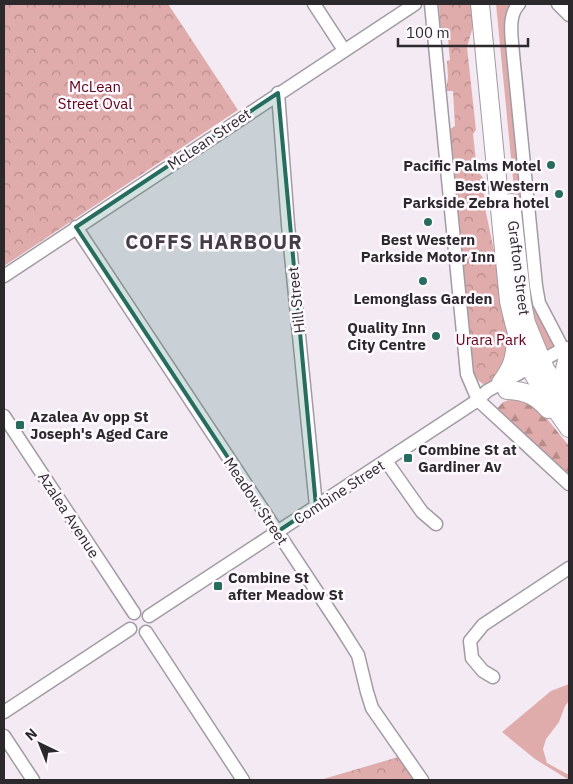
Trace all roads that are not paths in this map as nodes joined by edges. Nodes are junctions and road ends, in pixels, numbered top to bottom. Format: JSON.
{"nodes":[{"id":1,"x":314,"y":4,"type":"edge"},
{"id":2,"x":415,"y":4,"type":"edge"},
{"id":3,"x":431,"y":4,"type":"edge"},
{"id":4,"x":480,"y":4,"type":"edge"},
{"id":5,"x":490,"y":4,"type":"edge"},
{"id":6,"x":519,"y":4,"type":"edge"},
{"id":7,"x":558,"y":4,"type":"edge"},
{"id":8,"x":569,"y":15,"type":"edge"},
{"id":9,"x":344,"y":50,"type":"junction"},
{"id":10,"x":278,"y":93,"type":"junction"},
{"id":11,"x":76,"y":227,"type":"junction"},
{"id":12,"x":4,"y":276,"type":"edge"},
{"id":13,"x":516,"y":333,"type":"junction"},
{"id":14,"x":567,"y":352,"type":"edge"},
{"id":15,"x":538,"y":368,"type":"junction"},
{"id":16,"x":504,"y":386,"type":"junction"},
{"id":17,"x":568,"y":398,"type":"edge"},
{"id":18,"x":478,"y":400,"type":"junction"},
{"id":19,"x":4,"y":416,"type":"edge"},
{"id":20,"x":569,"y":428,"type":"edge"},
{"id":21,"x":569,"y":437,"type":"edge"},
{"id":22,"x":386,"y":461,"type":"junction"},
{"id":23,"x":569,"y":484,"type":"edge"},
{"id":24,"x":316,"y":506,"type":"junction"},
{"id":25,"x":436,"y":524,"type":"dead end"},
{"id":26,"x":277,"y":532,"type":"junction"},
{"id":27,"x":569,"y":568,"type":"edge"},
{"id":28,"x":134,"y":614,"type":"junction"},
{"id":29,"x":149,"y":616,"type":"junction"},
{"id":30,"x":130,"y":629,"type":"junction"},
{"id":31,"x":146,"y":632,"type":"junction"},
{"id":32,"x":493,"y":677,"type":"dead end"},
{"id":33,"x":4,"y":712,"type":"edge"},
{"id":34,"x":4,"y":736,"type":"edge"},
{"id":35,"x":33,"y":780,"type":"edge"},
{"id":36,"x":243,"y":780,"type":"edge"},
{"id":37,"x":422,"y":780,"type":"edge"}],
"edges":[{"from":1,"to":9,"type":"street"},
{"from":2,"to":9,"type":"street","name":"McLean Street"},
{"from":3,"to":18,"type":"street"},
{"from":4,"to":13,"type":"highway","name":"Grafton Street"},
{"from":5,"to":15,"type":"highway","name":"Grafton Street"},
{"from":6,"to":14,"type":"street","name":"Grafton Street"},
{"from":7,"to":8,"type":"street"},
{"from":9,"to":10,"type":"street","name":"McLean Street"},
{"from":10,"to":11,"type":"street","name":"McLean Street"},
{"from":10,"to":24,"type":"street","name":"Hill Street"},
{"from":11,"to":12,"type":"street","name":"McLean Street"},
{"from":11,"to":26,"type":"street","name":"Meadow Street"},
{"from":13,"to":15,"type":"highway","name":"Grafton Street"},
{"from":13,"to":16,"type":"highway"},
{"from":14,"to":15,"type":"street","name":"Combine Street"},
{"from":14,"to":17,"type":"highway"},
{"from":15,"to":16,"type":"street","name":"Combine Street"},
{"from":15,"to":17,"type":"highway","name":"Grafton Street"},
{"from":15,"to":20,"type":"highway","name":"Grafton Street"},
{"from":16,"to":18,"type":"street","name":"Combine Street"},
{"from":16,"to":21,"type":"highway"},
{"from":18,"to":22,"type":"street","name":"Combine Street"},
{"from":18,"to":23,"type":"street"},
{"from":19,"to":28,"type":"street","name":"Azalea Avenue"},
{"from":22,"to":24,"type":"street","name":"Combine Street"},
{"from":22,"to":25,"type":"street"},
{"from":24,"to":26,"type":"street","name":"Combine Street"},
{"from":26,"to":29,"type":"street","name":"Combine Street"},
{"from":26,"to":37,"type":"street","name":"Meadow Street"},
{"from":27,"to":32,"type":"street"},
{"from":28,"to":29,"type":"street"},
{"from":28,"to":30,"type":"street"},
{"from":29,"to":31,"type":"street"},
{"from":30,"to":31,"type":"street"},
{"from":30,"to":33,"type":"street"},
{"from":31,"to":36,"type":"street"},
{"from":34,"to":35,"type":"street"}]}
